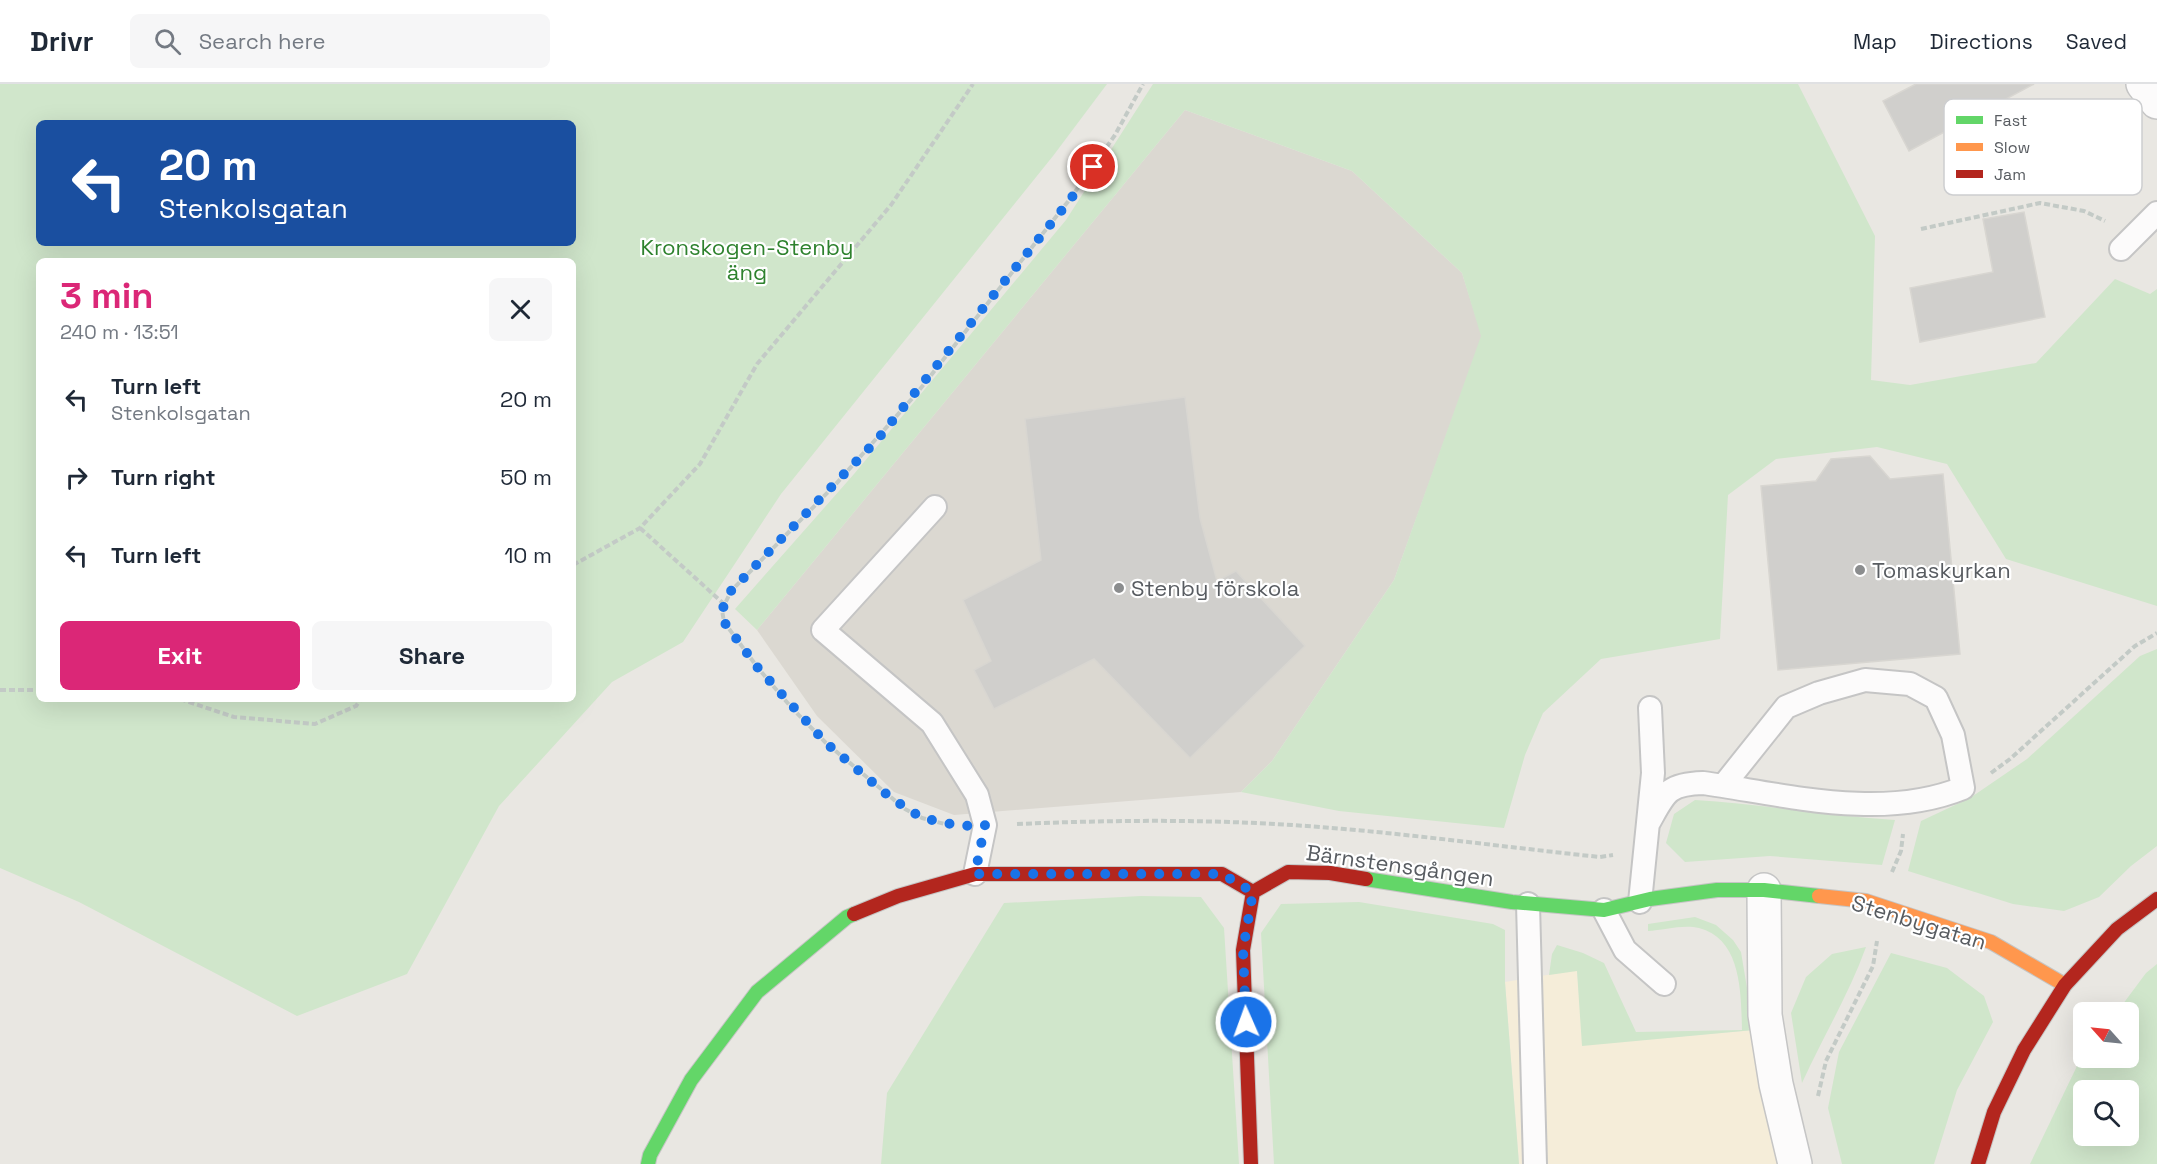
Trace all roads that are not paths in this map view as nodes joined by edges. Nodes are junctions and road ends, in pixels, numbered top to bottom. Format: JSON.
{"nodes":[{"id":1,"x":2143,"y":84,"type":"edge"},
{"id":2,"x":2157,"y":102,"type":"edge"},
{"id":3,"x":2157,"y":213,"type":"edge"},
{"id":4,"x":2128,"y":242,"type":"road end"},
{"id":5,"x":935,"y":507,"type":"dead end"},
{"id":6,"x":1650,"y":708,"type":"dead end"},
{"id":7,"x":1723,"y":786,"type":"junction"},
{"id":8,"x":1648,"y":824,"type":"junction"},
{"id":9,"x":975,"y":874,"type":"junction"},
{"id":10,"x":1764,"y":890,"type":"junction"},
{"id":11,"x":1253,"y":892,"type":"junction"},
{"id":12,"x":2157,"y":898,"type":"edge"},
{"id":13,"x":1640,"y":902,"type":"junction"},
{"id":14,"x":1528,"y":904,"type":"junction"},
{"id":15,"x":1604,"y":910,"type":"junction"},
{"id":16,"x":1664,"y":984,"type":"dead end"},
{"id":17,"x":2065,"y":985,"type":"junction"},
{"id":18,"x":648,"y":1164,"type":"edge"},
{"id":19,"x":1251,"y":1164,"type":"edge"},
{"id":20,"x":1535,"y":1164,"type":"edge"},
{"id":21,"x":1795,"y":1164,"type":"edge"},
{"id":22,"x":1978,"y":1164,"type":"edge"}],
"edges":[{"from":1,"to":2,"type":"street"},
{"from":3,"to":4,"type":"lane"},
{"from":5,"to":9,"type":"lane"},
{"from":6,"to":8,"type":"lane"},
{"from":7,"to":7,"type":"lane"},
{"from":7,"to":8,"type":"lane"},
{"from":8,"to":13,"type":"lane"},
{"from":9,"to":11,"type":"street"},
{"from":9,"to":18,"type":"street"},
{"from":10,"to":13,"type":"street","name":"Stenbygatan"},
{"from":10,"to":17,"type":"street","name":"Stenbygatan"},
{"from":10,"to":21,"type":"street"},
{"from":11,"to":14,"type":"street","name":"Bärnstensgången"},
{"from":11,"to":19,"type":"street"},
{"from":12,"to":17,"type":"street"},
{"from":13,"to":15,"type":"street","name":"Stenbygatan"},
{"from":14,"to":15,"type":"street","name":"Bärnstensgången"},
{"from":14,"to":20,"type":"lane"},
{"from":15,"to":16,"type":"lane"},
{"from":17,"to":22,"type":"street"}]}
